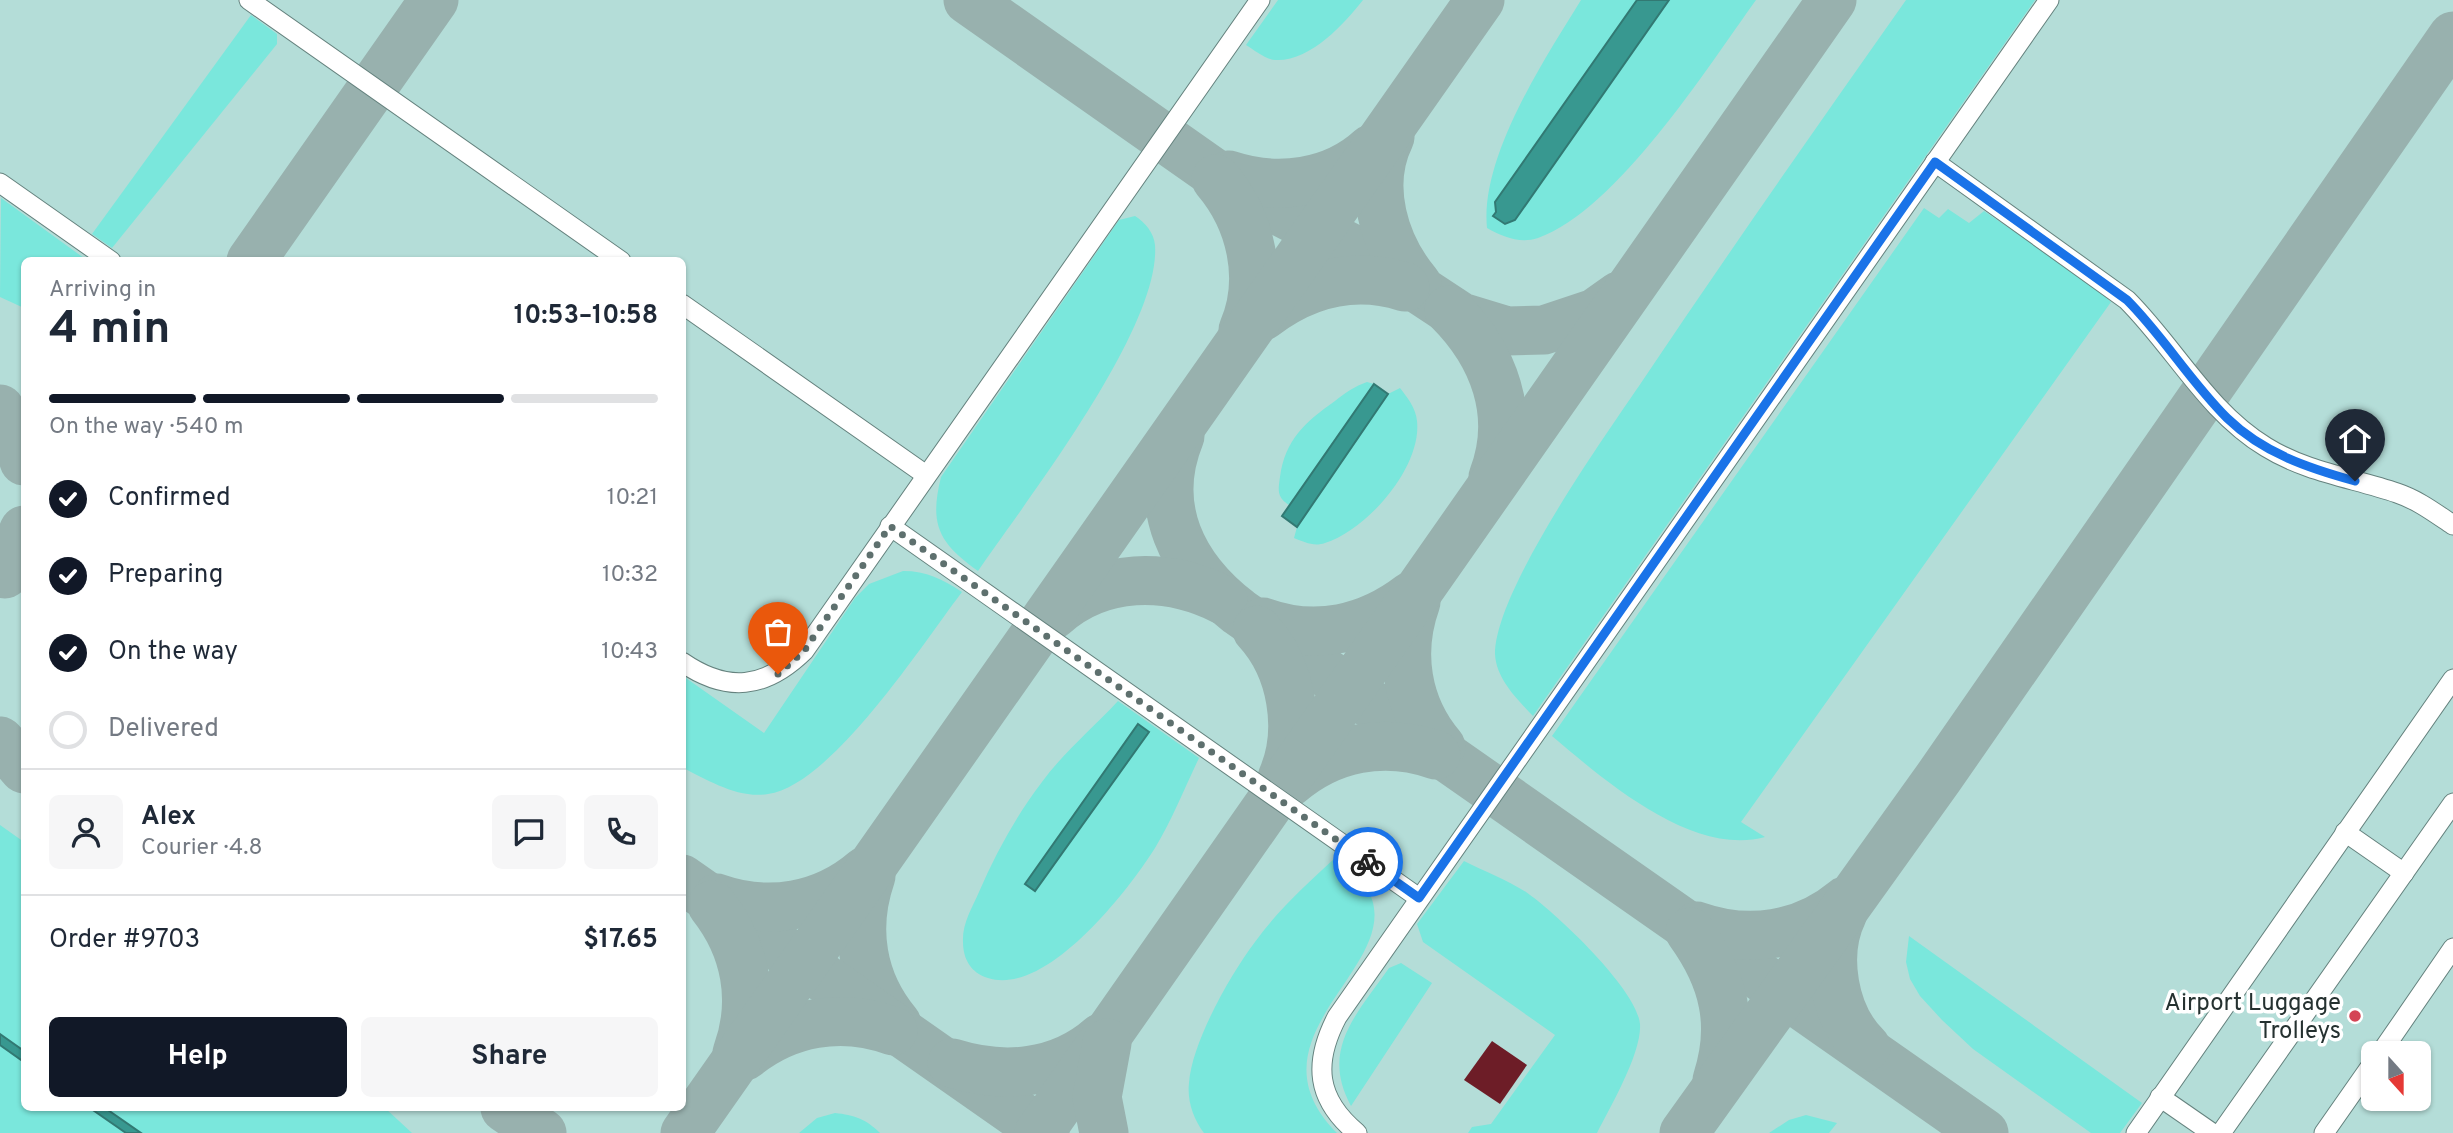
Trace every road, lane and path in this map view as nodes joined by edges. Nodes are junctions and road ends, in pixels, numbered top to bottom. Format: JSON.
{"nodes":[{"id":1,"x":249,"y":0,"type":"edge"},
{"id":2,"x":1260,"y":0,"type":"edge"},
{"id":3,"x":2049,"y":0,"type":"edge"},
{"id":4,"x":1935,"y":162,"type":"junction"},
{"id":5,"x":0,"y":183,"type":"edge"},
{"id":6,"x":105,"y":257,"type":"edge"},
{"id":7,"x":615,"y":257,"type":"edge"},
{"id":8,"x":686,"y":307,"type":"edge"},
{"id":9,"x":926,"y":475,"type":"junction"},
{"id":10,"x":2453,"y":525,"type":"edge"},
{"id":11,"x":890,"y":526,"type":"junction"},
{"id":12,"x":686,"y":664,"type":"edge"},
{"id":13,"x":2453,"y":679,"type":"edge"},
{"id":14,"x":2453,"y":803,"type":"edge"},
{"id":15,"x":2345,"y":832,"type":"junction"},
{"id":16,"x":2404,"y":873,"type":"junction"},
{"id":17,"x":1419,"y":898,"type":"junction"},
{"id":18,"x":2453,"y":948,"type":"edge"},
{"id":19,"x":2389,"y":1041,"type":"edge"},
{"id":20,"x":2361,"y":1080,"type":"edge"},
{"id":21,"x":2160,"y":1097,"type":"junction"},
{"id":22,"x":1357,"y":1133,"type":"edge"},
{"id":23,"x":2136,"y":1133,"type":"edge"},
{"id":24,"x":2212,"y":1133,"type":"edge"},
{"id":25,"x":2221,"y":1133,"type":"edge"},
{"id":26,"x":2324,"y":1133,"type":"edge"}],
"edges":[{"from":1,"to":7,"type":"lane"},
{"from":2,"to":9,"type":"lane"},
{"from":3,"to":4,"type":"lane"},
{"from":4,"to":10,"type":"lane"},
{"from":4,"to":17,"type":"lane"},
{"from":5,"to":6,"type":"lane"},
{"from":8,"to":9,"type":"lane"},
{"from":9,"to":11,"type":"lane"},
{"from":11,"to":12,"type":"lane"},
{"from":11,"to":17,"type":"lane"},
{"from":13,"to":15,"type":"lane"},
{"from":14,"to":16,"type":"lane"},
{"from":15,"to":16,"type":"lane"},
{"from":15,"to":21,"type":"lane"},
{"from":16,"to":25,"type":"lane"},
{"from":17,"to":22,"type":"lane"},
{"from":18,"to":19,"type":"lane"},
{"from":20,"to":26,"type":"lane"},
{"from":21,"to":23,"type":"lane"},
{"from":21,"to":24,"type":"lane"}]}
